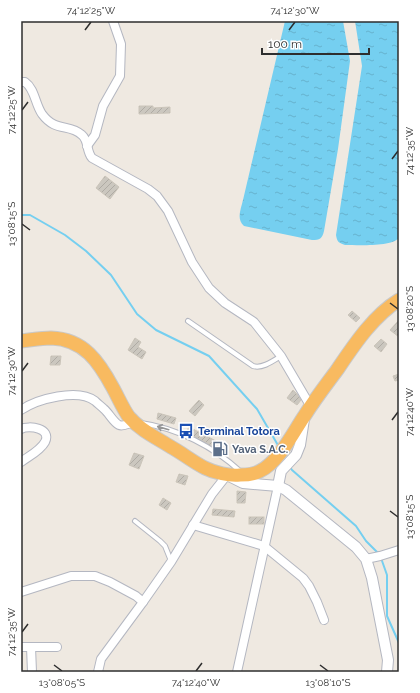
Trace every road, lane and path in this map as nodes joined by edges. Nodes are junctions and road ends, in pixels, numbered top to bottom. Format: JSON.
{"nodes":[{"id":1,"x":113,"y":21,"type":"edge"},
{"id":2,"x":21,"y":82,"type":"edge"},
{"id":3,"x":87,"y":146,"type":"junction"},
{"id":4,"x":399,"y":300,"type":"edge"},
{"id":5,"x":188,"y":321,"type":"dead end"},
{"id":6,"x":21,"y":341,"type":"edge"},
{"id":7,"x":281,"y":356,"type":"junction"},
{"id":8,"x":21,"y":410,"type":"edge"},
{"id":9,"x":308,"y":411,"type":"junction"},
{"id":10,"x":134,"y":422,"type":"junction"},
{"id":11,"x":21,"y":429,"type":"edge"},
{"id":12,"x":21,"y":462,"type":"edge"},
{"id":13,"x":278,"y":466,"type":"junction"},
{"id":14,"x":227,"y":475,"type":"junction"},
{"id":15,"x":244,"y":475,"type":"junction"},
{"id":16,"x":278,"y":486,"type":"junction"},
{"id":17,"x":135,"y":521,"type":"dead end"},
{"id":18,"x":193,"y":525,"type":"junction"},
{"id":19,"x":264,"y":546,"type":"junction"},
{"id":20,"x":399,"y":550,"type":"edge"},
{"id":21,"x":366,"y":559,"type":"junction"},
{"id":22,"x":171,"y":562,"type":"junction"},
{"id":23,"x":21,"y":592,"type":"edge"},
{"id":24,"x":143,"y":602,"type":"junction"},
{"id":25,"x":324,"y":620,"type":"dead end"},
{"id":26,"x":21,"y":647,"type":"edge"},
{"id":27,"x":31,"y":647,"type":"junction"},
{"id":28,"x":57,"y":647,"type":"dead end"},
{"id":29,"x":32,"y":672,"type":"edge"},
{"id":30,"x":98,"y":672,"type":"edge"},
{"id":31,"x":237,"y":672,"type":"edge"},
{"id":32,"x":386,"y":672,"type":"edge"}],
"edges":[{"from":1,"to":3,"type":"street"},
{"from":2,"to":3,"type":"street"},
{"from":3,"to":7,"type":"street"},
{"from":4,"to":9,"type":"highway"},
{"from":5,"to":7,"type":"lane"},
{"from":6,"to":10,"type":"highway"},
{"from":7,"to":9,"type":"street"},
{"from":8,"to":10,"type":"street"},
{"from":9,"to":13,"type":"highway"},
{"from":9,"to":13,"type":"street"},
{"from":10,"to":14,"type":"highway"},
{"from":15,"to":10,"type":"lane","one_way":true},
{"from":11,"to":12,"type":"street"},
{"from":13,"to":15,"type":"highway"},
{"from":13,"to":16,"type":"street"},
{"from":14,"to":15,"type":"highway"},
{"from":14,"to":16,"type":"street"},
{"from":14,"to":18,"type":"street"},
{"from":16,"to":19,"type":"street"},
{"from":16,"to":21,"type":"street"},
{"from":17,"to":22,"type":"lane"},
{"from":18,"to":19,"type":"street"},
{"from":18,"to":22,"type":"street"},
{"from":19,"to":25,"type":"street"},
{"from":19,"to":31,"type":"street"},
{"from":20,"to":21,"type":"street"},
{"from":21,"to":32,"type":"street"},
{"from":22,"to":24,"type":"street"},
{"from":23,"to":24,"type":"street"},
{"from":24,"to":30,"type":"street"},
{"from":26,"to":27,"type":"street"},
{"from":27,"to":28,"type":"street"},
{"from":27,"to":29,"type":"street"}]}
